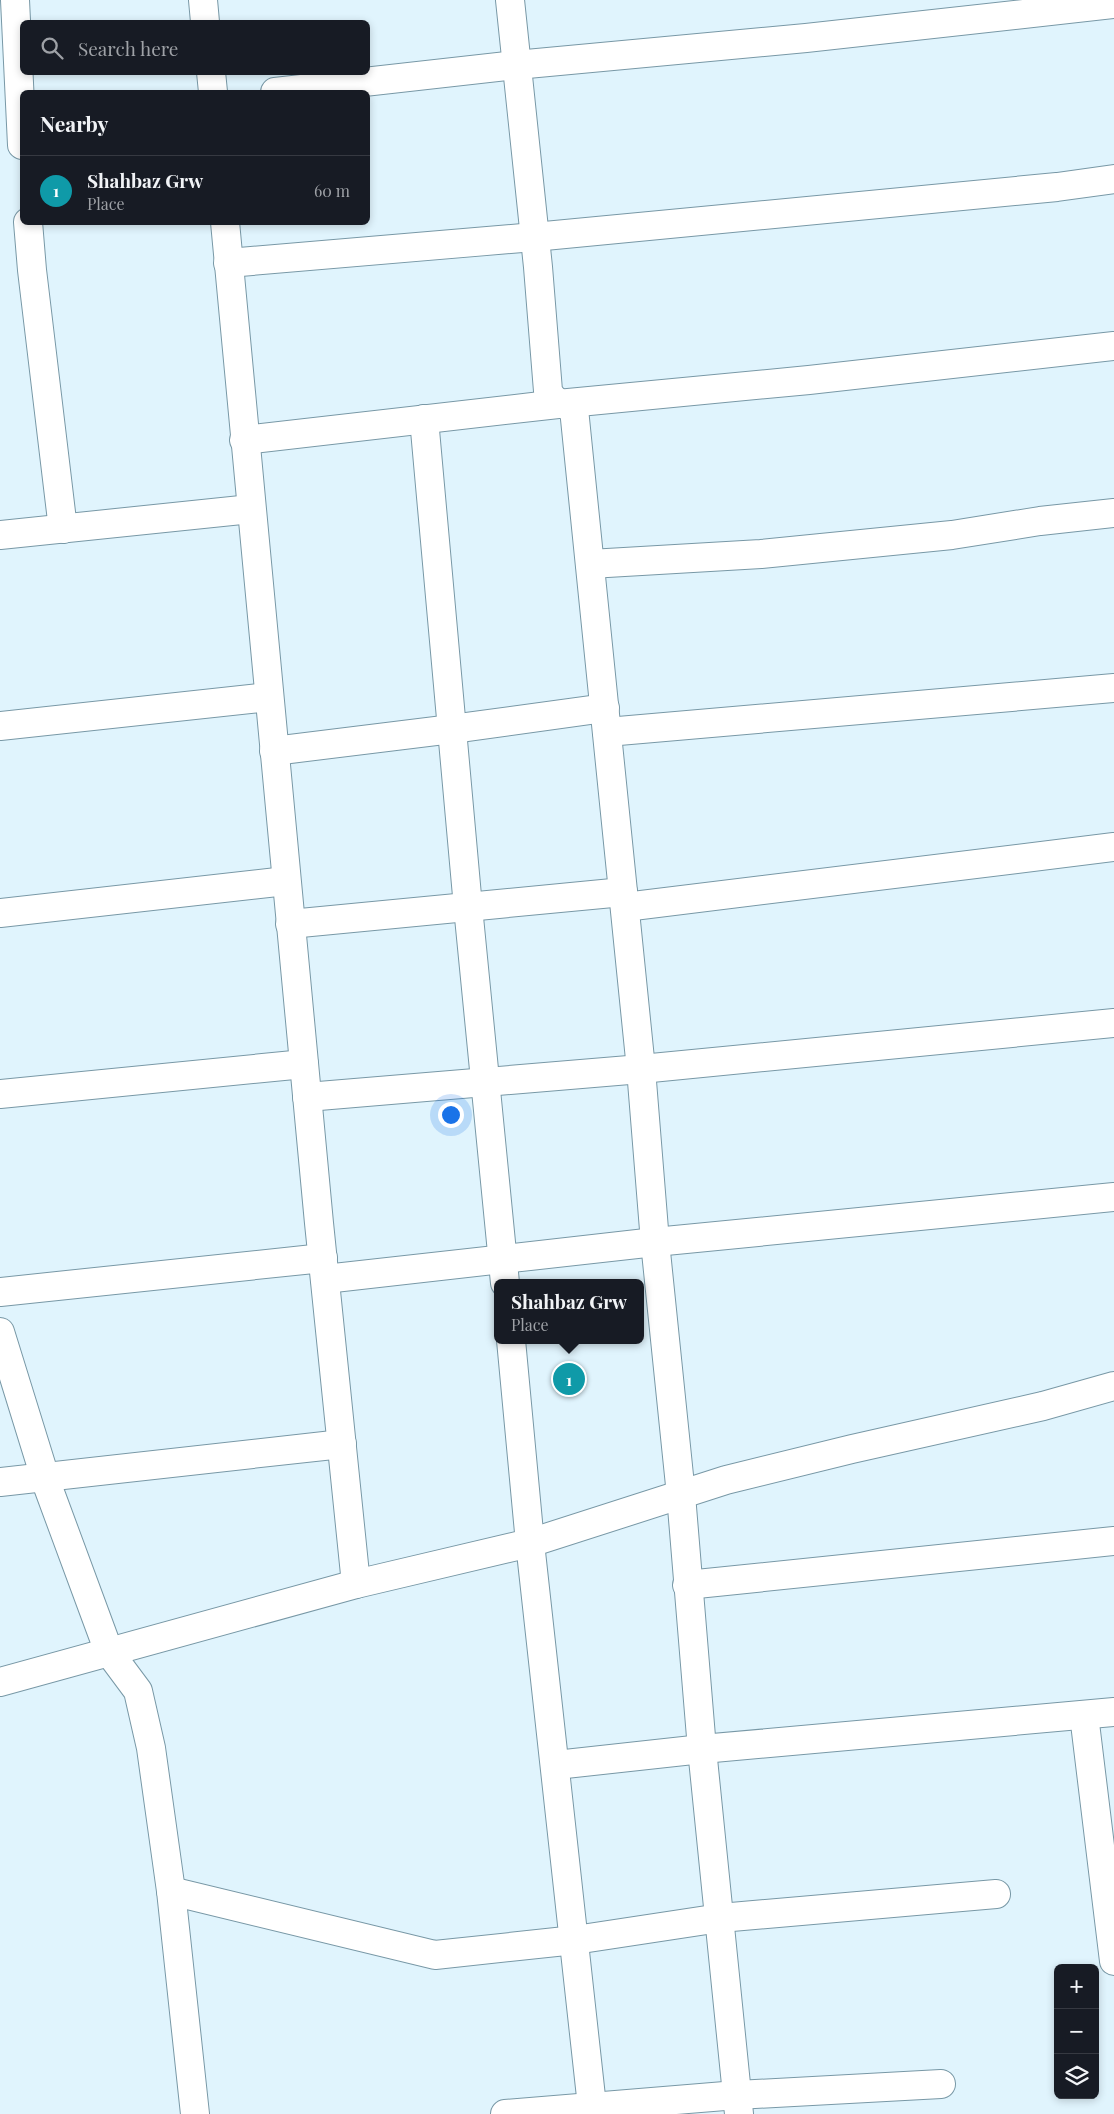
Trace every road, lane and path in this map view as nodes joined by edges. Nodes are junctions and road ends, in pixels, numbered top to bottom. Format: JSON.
{"nodes":[{"id":1,"x":15,"y":0,"type":"edge"},
{"id":2,"x":203,"y":0,"type":"edge"},
{"id":3,"x":510,"y":0,"type":"edge"},
{"id":4,"x":1114,"y":4,"type":"edge"},
{"id":5,"x":206,"y":20,"type":"edge"},
{"id":6,"x":516,"y":65,"type":"junction"},
{"id":7,"x":211,"y":75,"type":"edge"},
{"id":8,"x":213,"y":90,"type":"edge"},
{"id":9,"x":293,"y":90,"type":"edge"},
{"id":10,"x":16,"y":125,"type":"edge"},
{"id":11,"x":1114,"y":179,"type":"edge"},
{"id":12,"x":28,"y":225,"type":"edge"},
{"id":13,"x":225,"y":225,"type":"edge"},
{"id":14,"x":534,"y":237,"type":"junction"},
{"id":15,"x":228,"y":263,"type":"junction"},
{"id":16,"x":1114,"y":346,"type":"edge"},
{"id":17,"x":558,"y":404,"type":"junction"},
{"id":18,"x":424,"y":419,"type":"junction"},
{"id":19,"x":244,"y":440,"type":"junction"},
{"id":20,"x":251,"y":509,"type":"junction"},
{"id":21,"x":1114,"y":513,"type":"edge"},
{"id":22,"x":63,"y":529,"type":"junction"},
{"id":23,"x":0,"y":535,"type":"edge"},
{"id":24,"x":590,"y":564,"type":"junction"},
{"id":25,"x":1114,"y":688,"type":"edge"},
{"id":26,"x":269,"y":697,"type":"junction"},
{"id":27,"x":606,"y":720,"type":"junction"},
{"id":28,"x":0,"y":726,"type":"edge"},
{"id":29,"x":452,"y":729,"type":"junction"},
{"id":30,"x":274,"y":751,"type":"junction"},
{"id":31,"x":1114,"y":847,"type":"edge"},
{"id":32,"x":286,"y":881,"type":"junction"},
{"id":33,"x":624,"y":899,"type":"junction"},
{"id":34,"x":468,"y":907,"type":"junction"},
{"id":35,"x":0,"y":913,"type":"edge"},
{"id":36,"x":290,"y":924,"type":"junction"},
{"id":37,"x":1114,"y":1023,"type":"edge"},
{"id":38,"x":304,"y":1064,"type":"junction"},
{"id":39,"x":641,"y":1069,"type":"junction"},
{"id":40,"x":485,"y":1082,"type":"junction"},
{"id":41,"x":0,"y":1094,"type":"edge"},
{"id":42,"x":307,"y":1097,"type":"junction"},
{"id":43,"x":1114,"y":1197,"type":"edge"},
{"id":44,"x":655,"y":1242,"type":"junction"},
{"id":45,"x":324,"y":1269,"type":"junction"},
{"id":46,"x":504,"y":1271,"type":"edge"},
{"id":47,"x":0,"y":1292,"type":"edge"},
{"id":48,"x":0,"y":1332,"type":"edge"},
{"id":49,"x":511,"y":1344,"type":"edge"},
{"id":50,"x":1114,"y":1386,"type":"edge"},
{"id":51,"x":342,"y":1444,"type":"junction"},
{"id":52,"x":44,"y":1477,"type":"junction"},
{"id":53,"x":0,"y":1482,"type":"edge"},
{"id":54,"x":681,"y":1495,"type":"junction"},
{"id":55,"x":1114,"y":1541,"type":"edge"},
{"id":56,"x":530,"y":1543,"type":"junction"},
{"id":57,"x":356,"y":1584,"type":"junction"},
{"id":58,"x":687,"y":1585,"type":"junction"},
{"id":59,"x":110,"y":1652,"type":"junction"},
{"id":60,"x":0,"y":1682,"type":"edge"},
{"id":61,"x":1114,"y":1712,"type":"edge"},
{"id":62,"x":1084,"y":1715,"type":"junction"},
{"id":63,"x":702,"y":1749,"type":"junction"},
{"id":64,"x":556,"y":1765,"type":"junction"},
{"id":65,"x":1110,"y":1881,"type":"edge"},
{"id":66,"x":171,"y":1890,"type":"junction"},
{"id":67,"x":996,"y":1894,"type":"dead end"},
{"id":68,"x":720,"y":1918,"type":"junction"},
{"id":69,"x":575,"y":1940,"type":"junction"},
{"id":70,"x":1114,"y":1961,"type":"edge"},
{"id":71,"x":941,"y":2084,"type":"dead end"},
{"id":72,"x":738,"y":2104,"type":"edge"},
{"id":73,"x":592,"y":2106,"type":"junction"},
{"id":74,"x":195,"y":2114,"type":"edge"},
{"id":75,"x":505,"y":2114,"type":"edge"}],
"edges":[{"from":1,"to":10,"type":"street"},
{"from":2,"to":5,"type":"street"},
{"from":3,"to":6,"type":"street"},
{"from":4,"to":6,"type":"street"},
{"from":6,"to":9,"type":"street"},
{"from":6,"to":14,"type":"street"},
{"from":7,"to":8,"type":"street"},
{"from":11,"to":14,"type":"street"},
{"from":12,"to":22,"type":"street"},
{"from":13,"to":15,"type":"street"},
{"from":14,"to":15,"type":"street"},
{"from":14,"to":17,"type":"street"},
{"from":15,"to":19,"type":"street"},
{"from":16,"to":17,"type":"street"},
{"from":17,"to":18,"type":"street"},
{"from":17,"to":24,"type":"street"},
{"from":18,"to":19,"type":"street"},
{"from":18,"to":29,"type":"street"},
{"from":19,"to":20,"type":"street"},
{"from":20,"to":22,"type":"street"},
{"from":20,"to":26,"type":"street"},
{"from":21,"to":24,"type":"street"},
{"from":22,"to":23,"type":"street"},
{"from":24,"to":27,"type":"street"},
{"from":25,"to":27,"type":"street"},
{"from":26,"to":28,"type":"street"},
{"from":26,"to":30,"type":"street"},
{"from":27,"to":29,"type":"street"},
{"from":27,"to":33,"type":"street"},
{"from":29,"to":30,"type":"street"},
{"from":29,"to":34,"type":"street"},
{"from":30,"to":32,"type":"street"},
{"from":31,"to":33,"type":"street"},
{"from":32,"to":35,"type":"street"},
{"from":32,"to":36,"type":"street"},
{"from":33,"to":34,"type":"street"},
{"from":33,"to":39,"type":"street"},
{"from":34,"to":36,"type":"street"},
{"from":34,"to":40,"type":"street"},
{"from":36,"to":38,"type":"street"},
{"from":37,"to":39,"type":"street"},
{"from":38,"to":41,"type":"street"},
{"from":38,"to":42,"type":"street"},
{"from":39,"to":40,"type":"street"},
{"from":39,"to":44,"type":"street"},
{"from":40,"to":42,"type":"street"},
{"from":40,"to":46,"type":"street"},
{"from":42,"to":45,"type":"street"},
{"from":43,"to":44,"type":"street"},
{"from":44,"to":46,"type":"street"},
{"from":44,"to":54,"type":"street"},
{"from":45,"to":46,"type":"street"},
{"from":45,"to":47,"type":"street"},
{"from":45,"to":51,"type":"street"},
{"from":48,"to":52,"type":"street"},
{"from":49,"to":56,"type":"street"},
{"from":50,"to":54,"type":"street"},
{"from":51,"to":52,"type":"street"},
{"from":51,"to":57,"type":"street"},
{"from":52,"to":53,"type":"street"},
{"from":52,"to":59,"type":"street"},
{"from":54,"to":56,"type":"street"},
{"from":54,"to":58,"type":"street"},
{"from":55,"to":58,"type":"street"},
{"from":56,"to":57,"type":"street"},
{"from":56,"to":64,"type":"street"},
{"from":57,"to":59,"type":"street"},
{"from":58,"to":63,"type":"street"},
{"from":59,"to":60,"type":"street"},
{"from":59,"to":66,"type":"street"},
{"from":61,"to":62,"type":"street"},
{"from":62,"to":63,"type":"street"},
{"from":62,"to":65,"type":"street"},
{"from":63,"to":64,"type":"street"},
{"from":63,"to":68,"type":"street"},
{"from":64,"to":69,"type":"street"},
{"from":65,"to":70,"type":"street"},
{"from":66,"to":69,"type":"street"},
{"from":66,"to":74,"type":"street"},
{"from":67,"to":68,"type":"street"},
{"from":68,"to":69,"type":"street"},
{"from":68,"to":72,"type":"street"},
{"from":69,"to":73,"type":"street"},
{"from":71,"to":72,"type":"street"},
{"from":72,"to":73,"type":"street"},
{"from":73,"to":75,"type":"street"}]}
